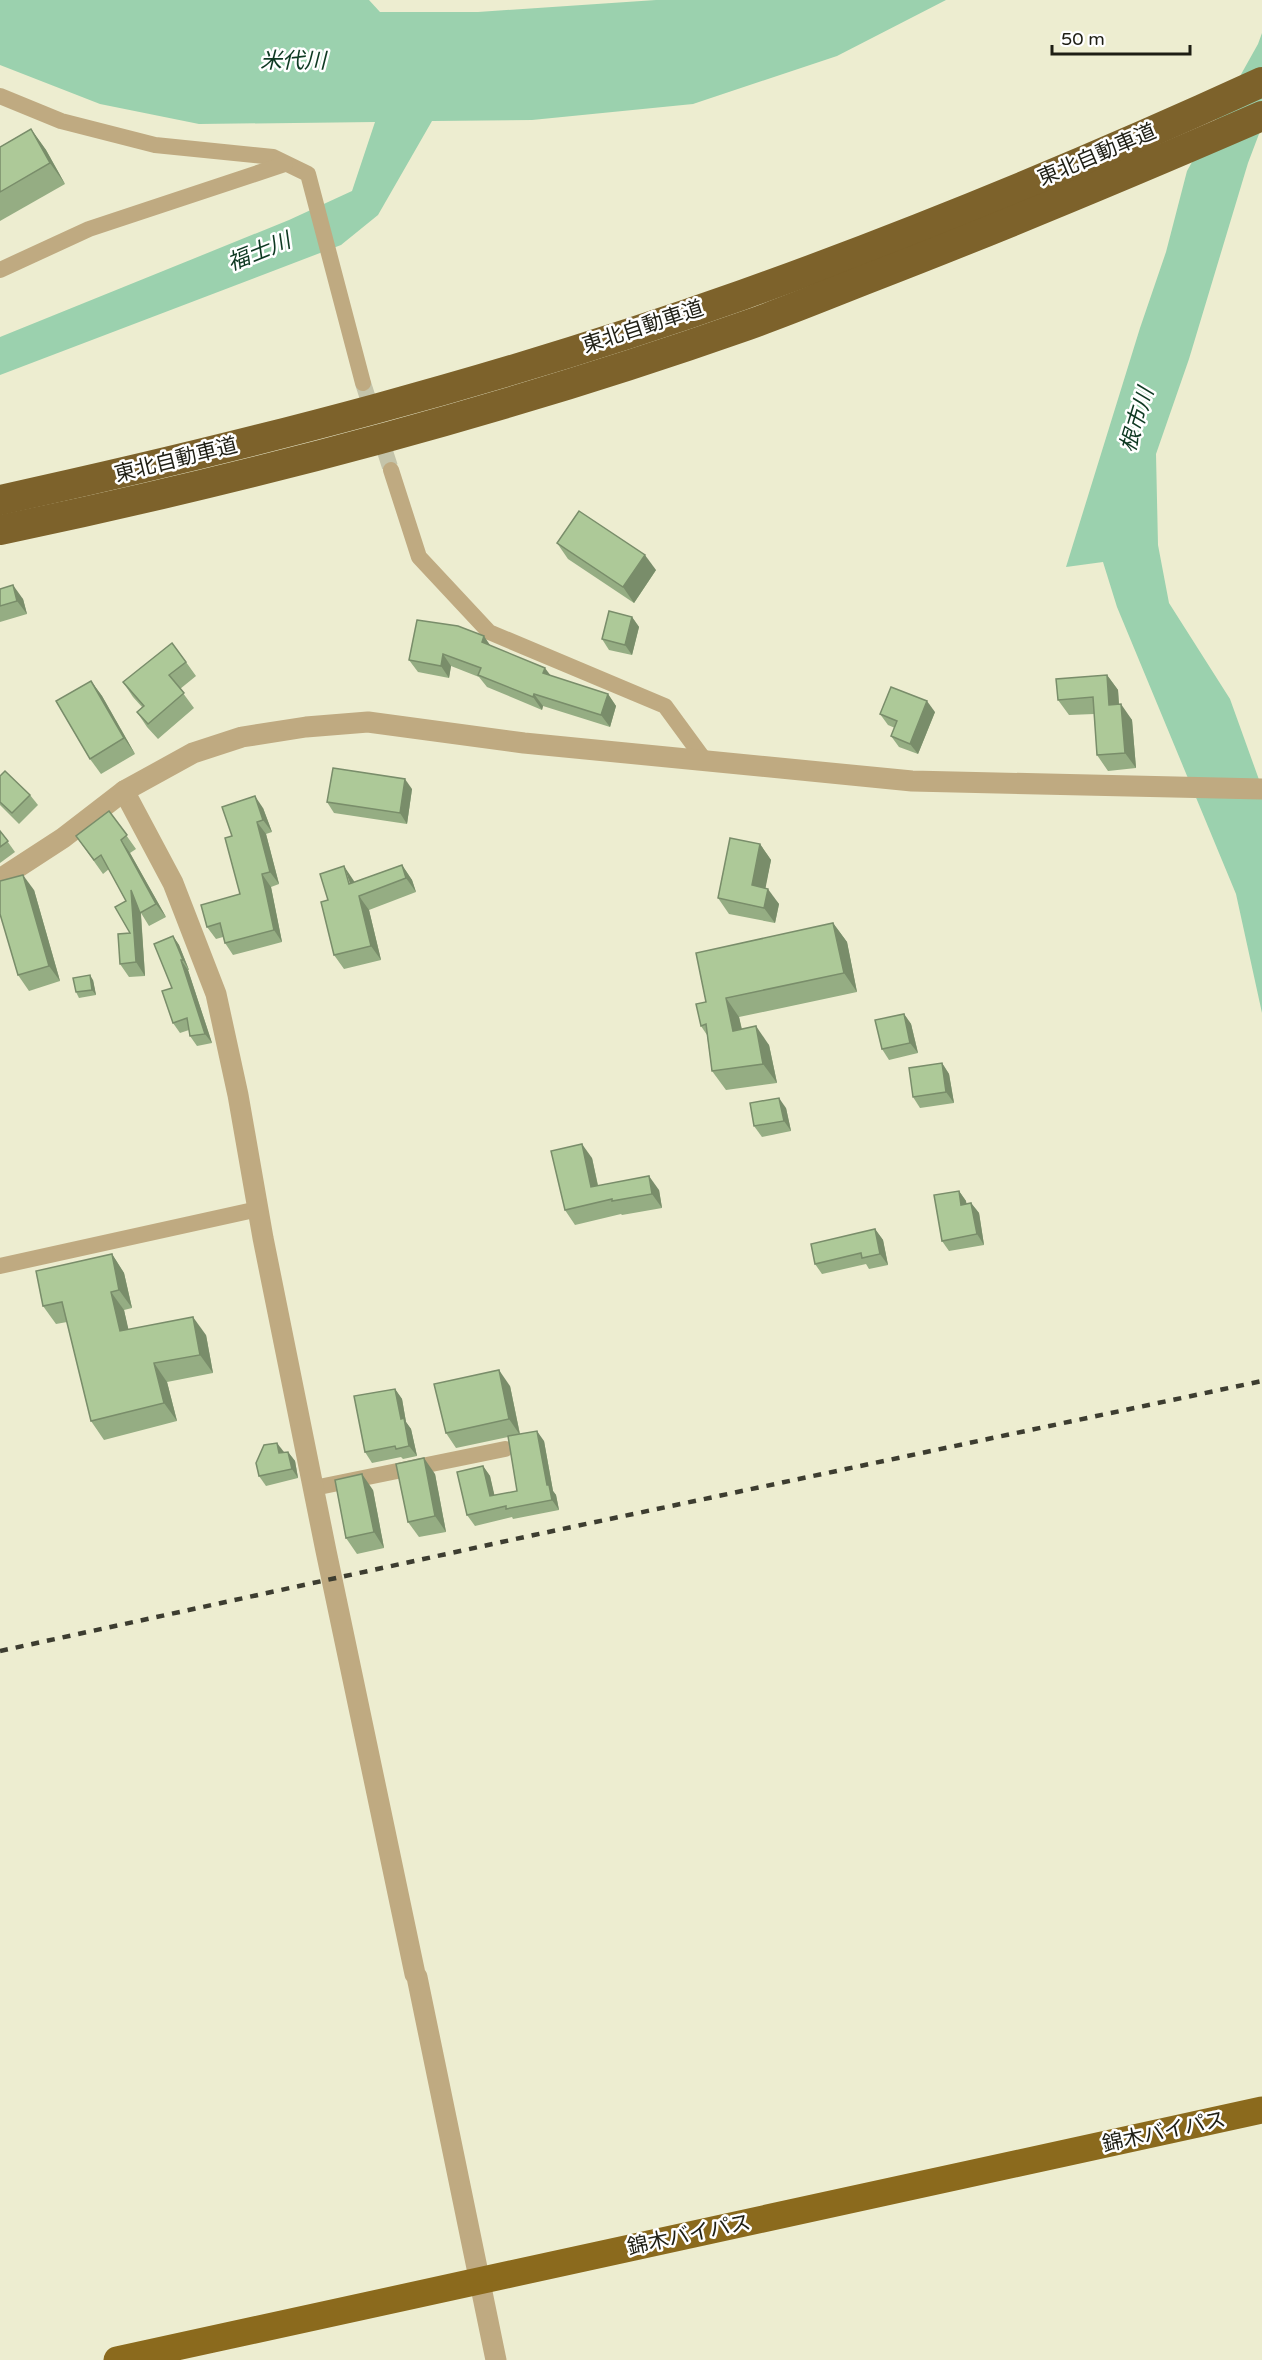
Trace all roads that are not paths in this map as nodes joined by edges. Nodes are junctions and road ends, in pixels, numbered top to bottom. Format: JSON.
{"nodes":[{"id":1,"x":1262,"y":82,"type":"edge"},
{"id":2,"x":0,"y":96,"type":"edge"},
{"id":3,"x":1262,"y":116,"type":"edge"},
{"id":4,"x":285,"y":164,"type":"junction"},
{"id":5,"x":0,"y":270,"type":"edge"},
{"id":6,"x":363,"y":383,"type":"tunnel mouth"},
{"id":7,"x":391,"y":470,"type":"tunnel mouth"},
{"id":8,"x":0,"y":500,"type":"edge"},
{"id":9,"x":0,"y":530,"type":"edge"},
{"id":10,"x":706,"y":762,"type":"junction"},
{"id":11,"x":1262,"y":789,"type":"edge"},
{"id":12,"x":124,"y":792,"type":"junction"},
{"id":13,"x":0,"y":879,"type":"edge"},
{"id":14,"x":258,"y":1209,"type":"junction"},
{"id":15,"x":0,"y":1266,"type":"edge"},
{"id":16,"x":505,"y":1449,"type":"dead end"},
{"id":17,"x":314,"y":1488,"type":"junction"},
{"id":18,"x":1262,"y":2110,"type":"edge"},
{"id":19,"x":479,"y":2280,"type":"junction"},
{"id":20,"x":117,"y":2360,"type":"edge"},
{"id":21,"x":496,"y":2360,"type":"edge"}],
"edges":[{"from":1,"to":8,"type":"highway","name":"東北自動車道"},
{"from":2,"to":4,"type":"street"},
{"from":3,"to":9,"type":"highway","name":"東北自動車道"},
{"from":4,"to":5,"type":"street"},
{"from":4,"to":6,"type":"street"},
{"from":7,"to":10,"type":"street"},
{"from":10,"to":11,"type":"street"},
{"from":10,"to":12,"type":"street"},
{"from":12,"to":13,"type":"street"},
{"from":12,"to":14,"type":"street"},
{"from":14,"to":15,"type":"street"},
{"from":14,"to":17,"type":"street"},
{"from":16,"to":17,"type":"street"},
{"from":17,"to":19,"type":"street"},
{"from":18,"to":19,"type":"highway","name":"錦木バイパス"},
{"from":19,"to":20,"type":"highway","name":"錦木バイパス"},
{"from":19,"to":21,"type":"street"}]}
